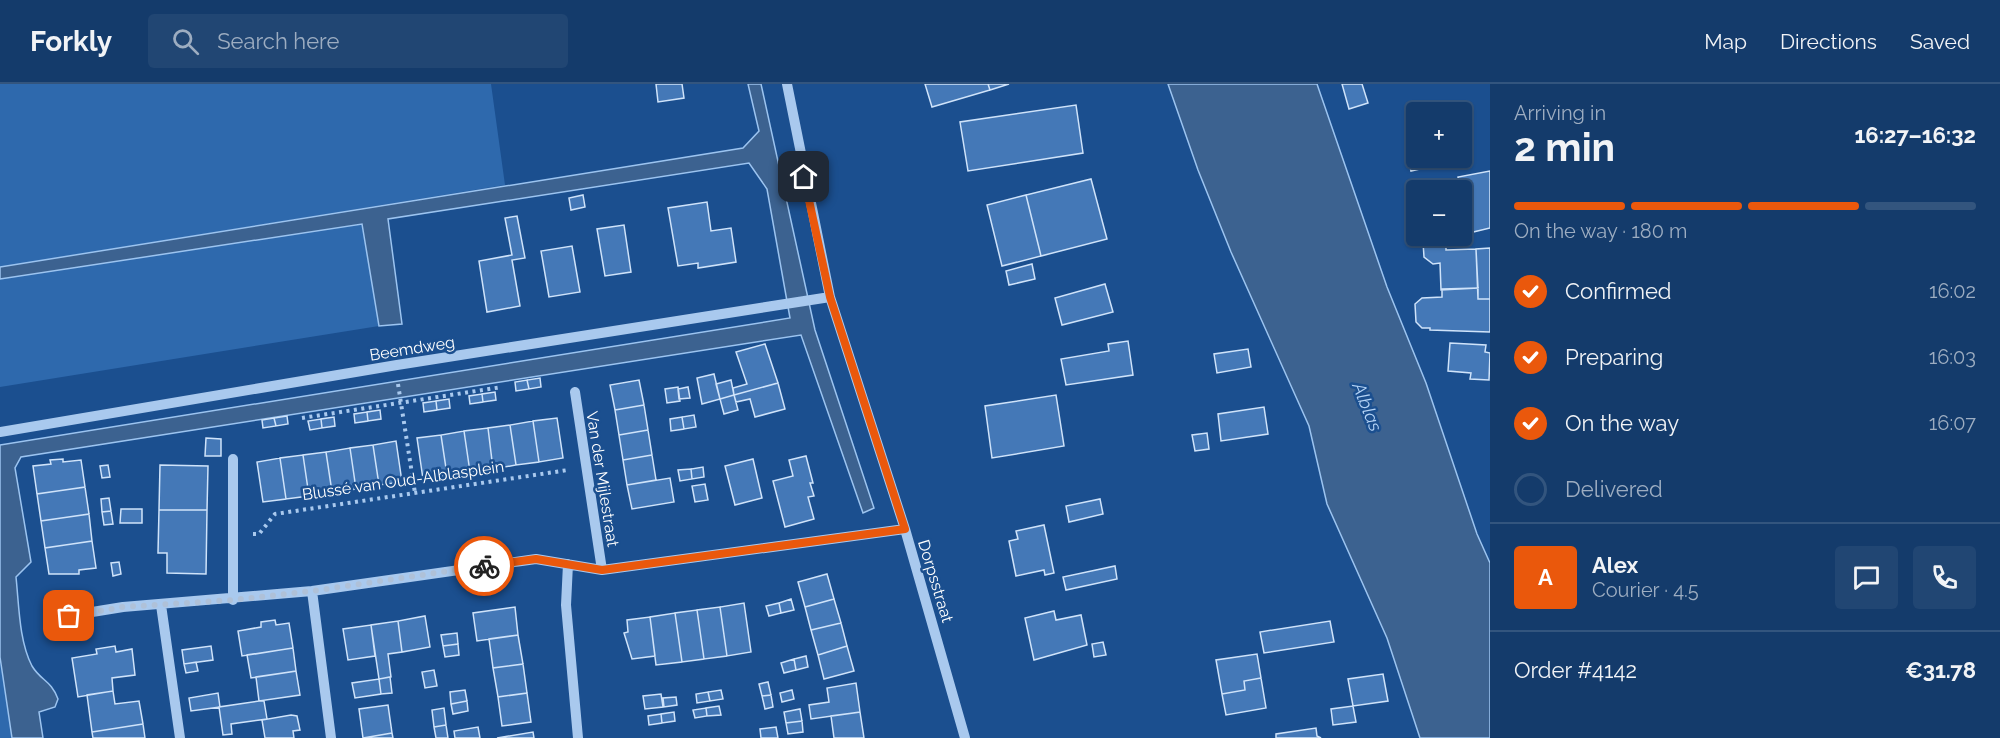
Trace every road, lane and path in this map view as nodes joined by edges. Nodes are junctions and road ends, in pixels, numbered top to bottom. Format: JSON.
{"nodes":[{"id":1,"x":787,"y":84,"type":"edge"},
{"id":2,"x":830,"y":297,"type":"junction"},
{"id":3,"x":398,"y":379,"type":"dead end"},
{"id":4,"x":502,"y":387,"type":"dead end"},
{"id":5,"x":575,"y":392,"type":"dead end"},
{"id":6,"x":401,"y":402,"type":"junction"},
{"id":7,"x":302,"y":418,"type":"dead end"},
{"id":8,"x":0,"y":432,"type":"edge"},
{"id":9,"x":233,"y":459,"type":"dead end"},
{"id":10,"x":587,"y":467,"type":"junction"},
{"id":11,"x":415,"y":493,"type":"junction"},
{"id":12,"x":905,"y":529,"type":"junction"},
{"id":13,"x":233,"y":533,"type":"junction"},
{"id":14,"x":568,"y":564,"type":"junction"},
{"id":15,"x":602,"y":570,"type":"junction"},
{"id":16,"x":312,"y":591,"type":"junction"},
{"id":17,"x":233,"y":600,"type":"junction"},
{"id":18,"x":160,"y":605,"type":"junction"},
{"id":19,"x":49,"y":619,"type":"dead end"},
{"id":20,"x":180,"y":738,"type":"edge"},
{"id":21,"x":332,"y":738,"type":"edge"},
{"id":22,"x":578,"y":738,"type":"edge"},
{"id":23,"x":965,"y":738,"type":"edge"}],
"edges":[{"from":1,"to":2,"type":"street","name":"Dorpsstraat"},
{"from":2,"to":8,"type":"street","name":"Beemdweg"},
{"from":2,"to":12,"type":"street","name":"Dorpsstraat"},
{"from":3,"to":6,"type":"path"},
{"from":4,"to":6,"type":"path"},
{"from":5,"to":10,"type":"street","name":"Van der Mijlestraat"},
{"from":6,"to":7,"type":"path"},
{"from":6,"to":11,"type":"path"},
{"from":9,"to":13,"type":"street"},
{"from":10,"to":11,"type":"path","name":"Blussé van Oud-Alblasplein"},
{"from":10,"to":15,"type":"street","name":"Van der Mijlestraat"},
{"from":11,"to":13,"type":"path","name":"Blussé van Oud-Alblasplein"},
{"from":12,"to":15,"type":"street"},
{"from":12,"to":23,"type":"street","name":"Dorpsstraat"},
{"from":13,"to":17,"type":"street"},
{"from":14,"to":15,"type":"street"},
{"from":14,"to":16,"type":"street"},
{"from":14,"to":22,"type":"street"},
{"from":16,"to":17,"type":"street"},
{"from":16,"to":21,"type":"street"},
{"from":17,"to":18,"type":"street"},
{"from":18,"to":19,"type":"street"},
{"from":18,"to":20,"type":"street"}]}
